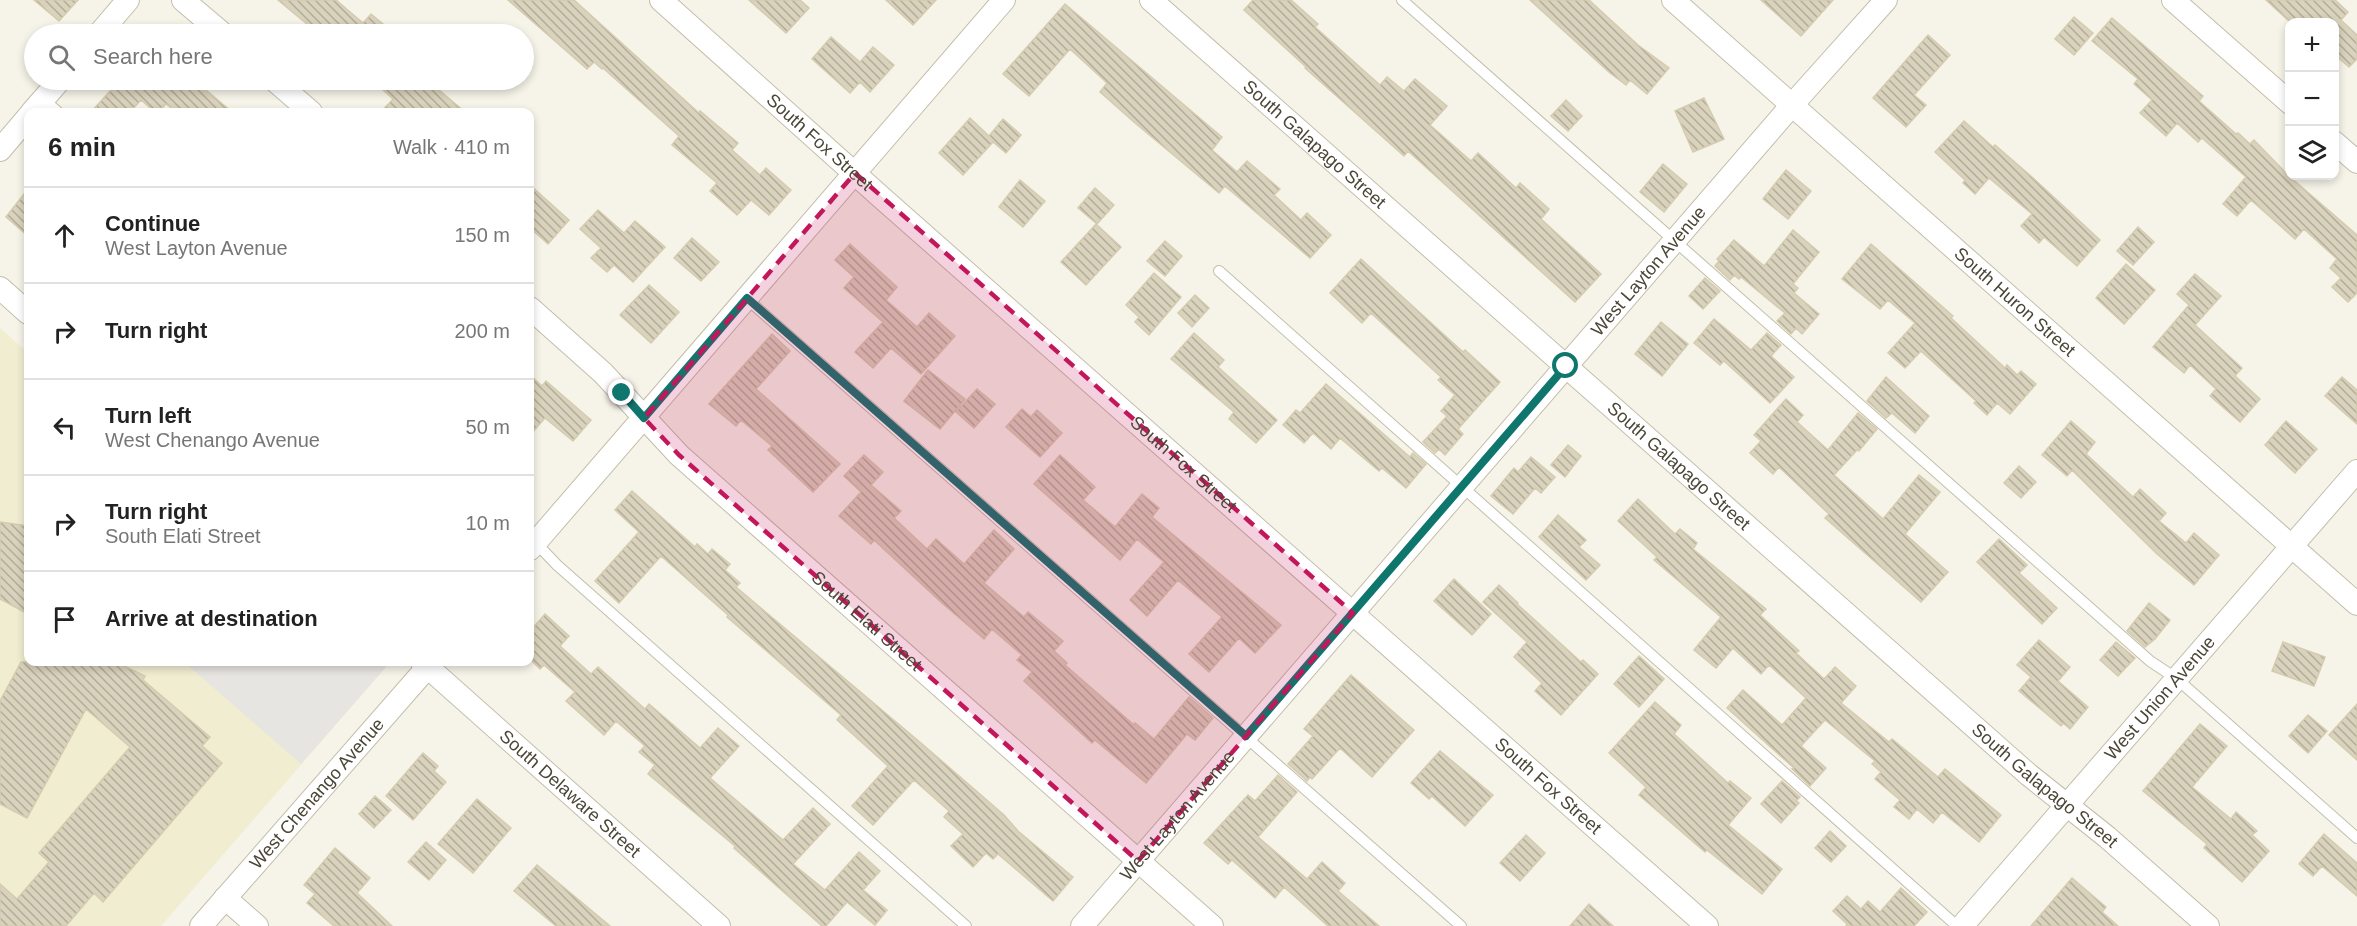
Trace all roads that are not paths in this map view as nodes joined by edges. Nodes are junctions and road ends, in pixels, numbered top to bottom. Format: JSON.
{"nodes":[{"id":1,"x":129,"y":0,"type":"edge"},
{"id":2,"x":183,"y":0,"type":"edge"},
{"id":3,"x":662,"y":0,"type":"edge"},
{"id":4,"x":1004,"y":0,"type":"edge"},
{"id":5,"x":1151,"y":0,"type":"edge"},
{"id":6,"x":1401,"y":0,"type":"edge"},
{"id":7,"x":1673,"y":0,"type":"edge"},
{"id":8,"x":1886,"y":0,"type":"edge"},
{"id":9,"x":2173,"y":0,"type":"edge"},
{"id":10,"x":108,"y":24,"type":"edge"},
{"id":11,"x":211,"y":24,"type":"edge"},
{"id":12,"x":55,"y":90,"type":"edge"},
{"id":13,"x":285,"y":90,"type":"edge"},
{"id":14,"x":2285,"y":99,"type":"edge"},
{"id":15,"x":1792,"y":105,"type":"junction"},
{"id":16,"x":45,"y":108,"type":"edge"},
{"id":17,"x":306,"y":108,"type":"edge"},
{"id":18,"x":24,"y":122,"type":"edge"},
{"id":19,"x":2339,"y":146,"type":"edge"},
{"id":20,"x":0,"y":150,"type":"edge"},
{"id":21,"x":2357,"y":162,"type":"edge"},
{"id":22,"x":855,"y":173,"type":"junction"},
{"id":23,"x":1675,"y":240,"type":"junction"},
{"id":24,"x":1219,"y":271,"type":"dead end"},
{"id":25,"x":0,"y":288,"type":"edge"},
{"id":26,"x":747,"y":298,"type":"junction"},
{"id":27,"x":24,"y":309,"type":"edge"},
{"id":28,"x":534,"y":312,"type":"edge"},
{"id":29,"x":1566,"y":366,"type":"junction"},
{"id":30,"x":644,"y":418,"type":"junction"},
{"id":31,"x":2357,"y":471,"type":"edge"},
{"id":32,"x":1461,"y":487,"type":"junction"},
{"id":33,"x":534,"y":540,"type":"edge"},
{"id":34,"x":534,"y":546,"type":"edge"},
{"id":35,"x":2291,"y":546,"type":"junction"},
{"id":36,"x":2357,"y":604,"type":"edge"},
{"id":37,"x":1353,"y":613,"type":"junction"},
{"id":38,"x":424,"y":666,"type":"edge"},
{"id":39,"x":430,"y":666,"type":"edge"},
{"id":40,"x":2177,"y":678,"type":"junction"},
{"id":41,"x":1246,"y":736,"type":"junction"},
{"id":42,"x":2068,"y":805,"type":"junction"},
{"id":43,"x":2357,"y":838,"type":"edge"},
{"id":44,"x":1138,"y":861,"type":"junction"},
{"id":45,"x":225,"y":898,"type":"junction"},
{"id":46,"x":201,"y":926,"type":"edge"},
{"id":47,"x":257,"y":926,"type":"edge"},
{"id":48,"x":719,"y":926,"type":"edge"},
{"id":49,"x":966,"y":926,"type":"edge"},
{"id":50,"x":1082,"y":926,"type":"edge"},
{"id":51,"x":1212,"y":926,"type":"edge"},
{"id":52,"x":1461,"y":926,"type":"edge"},
{"id":53,"x":1707,"y":926,"type":"edge"},
{"id":54,"x":1957,"y":926,"type":"edge"},
{"id":55,"x":1962,"y":926,"type":"edge"},
{"id":56,"x":2208,"y":926,"type":"edge"}],
"edges":[{"from":1,"to":10,"type":"street"},
{"from":2,"to":11,"type":"street"},
{"from":3,"to":22,"type":"street","name":"South Fox Street"},
{"from":4,"to":22,"type":"street"},
{"from":5,"to":29,"type":"street","name":"South Galapago Street"},
{"from":6,"to":23,"type":"lane"},
{"from":7,"to":15,"type":"street","name":"South Huron Street"},
{"from":8,"to":15,"type":"street","name":"West Layton Avenue"},
{"from":9,"to":14,"type":"street"},
{"from":12,"to":16,"type":"street"},
{"from":13,"to":17,"type":"street"},
{"from":15,"to":23,"type":"street","name":"West Layton Avenue"},
{"from":15,"to":35,"type":"street","name":"South Huron Street"},
{"from":18,"to":20,"type":"street"},
{"from":19,"to":21,"type":"street"},
{"from":22,"to":26,"type":"street"},
{"from":22,"to":37,"type":"street","name":"South Fox Street"},
{"from":23,"to":29,"type":"street","name":"West Layton Avenue"},
{"from":23,"to":40,"type":"lane"},
{"from":24,"to":32,"type":"lane"},
{"from":25,"to":27,"type":"street"},
{"from":26,"to":30,"type":"street"},
{"from":26,"to":41,"type":"lane"},
{"from":28,"to":30,"type":"street","name":"South Elati Street"},
{"from":29,"to":32,"type":"street","name":"West Layton Avenue"},
{"from":29,"to":42,"type":"street","name":"South Galapago Street"},
{"from":30,"to":33,"type":"street"},
{"from":30,"to":44,"type":"street","name":"South Elati Street"},
{"from":31,"to":35,"type":"street","name":"West Union Avenue"},
{"from":32,"to":37,"type":"street","name":"West Layton Avenue"},
{"from":32,"to":54,"type":"lane"},
{"from":34,"to":49,"type":"lane"},
{"from":35,"to":36,"type":"street","name":"South Huron Street"},
{"from":35,"to":40,"type":"street","name":"West Union Avenue"},
{"from":37,"to":41,"type":"street","name":"West Layton Avenue"},
{"from":37,"to":53,"type":"street","name":"South Fox Street"},
{"from":38,"to":45,"type":"street","name":"West Chenango Avenue"},
{"from":39,"to":48,"type":"street","name":"South Delaware Street"},
{"from":40,"to":42,"type":"street","name":"West Union Avenue"},
{"from":40,"to":43,"type":"lane"},
{"from":41,"to":44,"type":"street","name":"West Layton Avenue"},
{"from":41,"to":52,"type":"lane"},
{"from":42,"to":55,"type":"street","name":"West Union Avenue"},
{"from":42,"to":56,"type":"street","name":"South Galapago Street"},
{"from":44,"to":50,"type":"street","name":"West Layton Avenue"},
{"from":44,"to":51,"type":"street","name":"South Elati Street"},
{"from":45,"to":46,"type":"street","name":"West Chenango Avenue"},
{"from":45,"to":47,"type":"street"}]}
